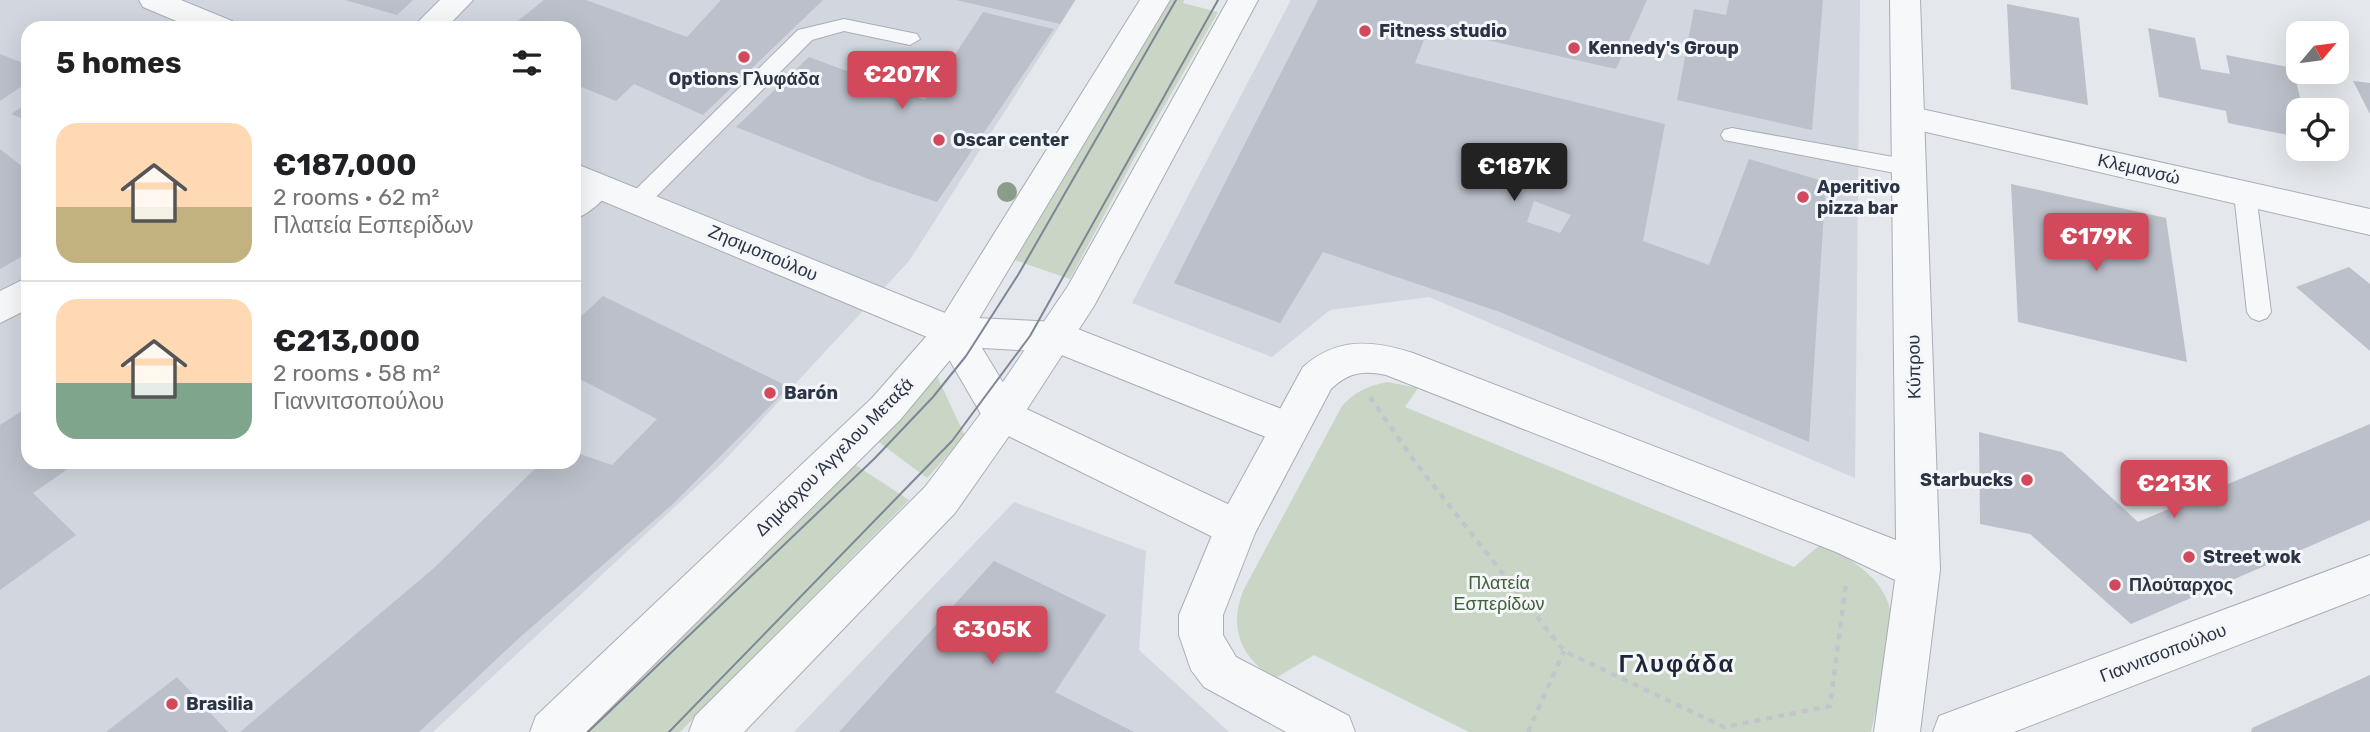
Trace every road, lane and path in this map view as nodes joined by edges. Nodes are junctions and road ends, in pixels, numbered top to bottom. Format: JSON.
{"nodes":[{"id":1,"x":154,"y":0,"type":"edge"},
{"id":2,"x":458,"y":0,"type":"edge"},
{"id":3,"x":1155,"y":0,"type":"edge"},
{"id":4,"x":1243,"y":0,"type":"edge"},
{"id":5,"x":1905,"y":0,"type":"edge"},
{"id":6,"x":204,"y":21,"type":"edge"},
{"id":7,"x":435,"y":21,"type":"edge"},
{"id":8,"x":910,"y":39,"type":"dead end"},
{"id":9,"x":1909,"y":117,"type":"junction"},
{"id":10,"x":1732,"y":135,"type":"dead end"},
{"id":11,"x":1910,"y":168,"type":"junction"},
{"id":12,"x":588,"y":181,"type":"edge"},
{"id":13,"x":2245,"y":194,"type":"junction"},
{"id":14,"x":638,"y":201,"type":"junction"},
{"id":15,"x":2370,"y":222,"type":"edge"},
{"id":16,"x":21,"y":296,"type":"edge"},
{"id":17,"x":0,"y":309,"type":"edge"},
{"id":18,"x":2259,"y":312,"type":"dead end"},
{"id":19,"x":952,"y":332,"type":"junction"},
{"id":20,"x":1056,"y":337,"type":"junction"},
{"id":21,"x":1344,"y":359,"type":"junction"},
{"id":22,"x":1002,"y":415,"type":"junction"},
{"id":23,"x":1289,"y":429,"type":"junction"},
{"id":24,"x":1236,"y":528,"type":"junction"},
{"id":25,"x":1851,"y":539,"type":"junction"},
{"id":26,"x":1918,"y":570,"type":"junction"},
{"id":27,"x":2370,"y":574,"type":"edge"},
{"id":28,"x":1564,"y":651,"type":"junction"},
{"id":29,"x":1725,"y":730,"type":"edge"},
{"id":30,"x":553,"y":732,"type":"edge"},
{"id":31,"x":712,"y":732,"type":"edge"},
{"id":32,"x":1332,"y":732,"type":"edge"},
{"id":33,"x":1528,"y":732,"type":"edge"},
{"id":34,"x":1897,"y":732,"type":"edge"},
{"id":35,"x":1956,"y":732,"type":"edge"}],
"edges":[{"from":1,"to":6,"type":"street"},
{"from":2,"to":7,"type":"street"},
{"from":3,"to":19,"type":"street","name":"Δημάρχου Άγγελου Μεταξά"},
{"from":4,"to":20,"type":"street"},
{"from":5,"to":9,"type":"street","name":"Κύπρου"},
{"from":8,"to":14,"type":"lane"},
{"from":9,"to":11,"type":"street","name":"Κύπρου"},
{"from":9,"to":13,"type":"street","name":"Κλεμανσώ"},
{"from":10,"to":11,"type":"lane"},
{"from":11,"to":26,"type":"street","name":"Κύπρου"},
{"from":12,"to":14,"type":"street","name":"Ζησιμοπούλου"},
{"from":13,"to":15,"type":"street","name":"Κλεμανσώ"},
{"from":13,"to":18,"type":"lane"},
{"from":14,"to":19,"type":"street","name":"Ζησιμοπούλου"},
{"from":16,"to":17,"type":"street"},
{"from":19,"to":20,"type":"street","name":"Ζησιμοπούλου"},
{"from":19,"to":22,"type":"street"},
{"from":19,"to":30,"type":"street","name":"Δημάρχου Άγγελου Μεταξά"},
{"from":20,"to":22,"type":"street"},
{"from":20,"to":23,"type":"street","name":"Ζησιμοπούλου"},
{"from":21,"to":23,"type":"street"},
{"from":21,"to":25,"type":"street"},
{"from":21,"to":28,"type":"path"},
{"from":22,"to":24,"type":"street"},
{"from":22,"to":31,"type":"street"},
{"from":23,"to":24,"type":"street"},
{"from":24,"to":32,"type":"street"},
{"from":25,"to":26,"type":"street"},
{"from":25,"to":29,"type":"path"},
{"from":26,"to":34,"type":"street","name":"Κύπρου"},
{"from":27,"to":35,"type":"street","name":"Γιαννιτσοπούλου"},
{"from":28,"to":29,"type":"path"},
{"from":28,"to":33,"type":"path"}]}
